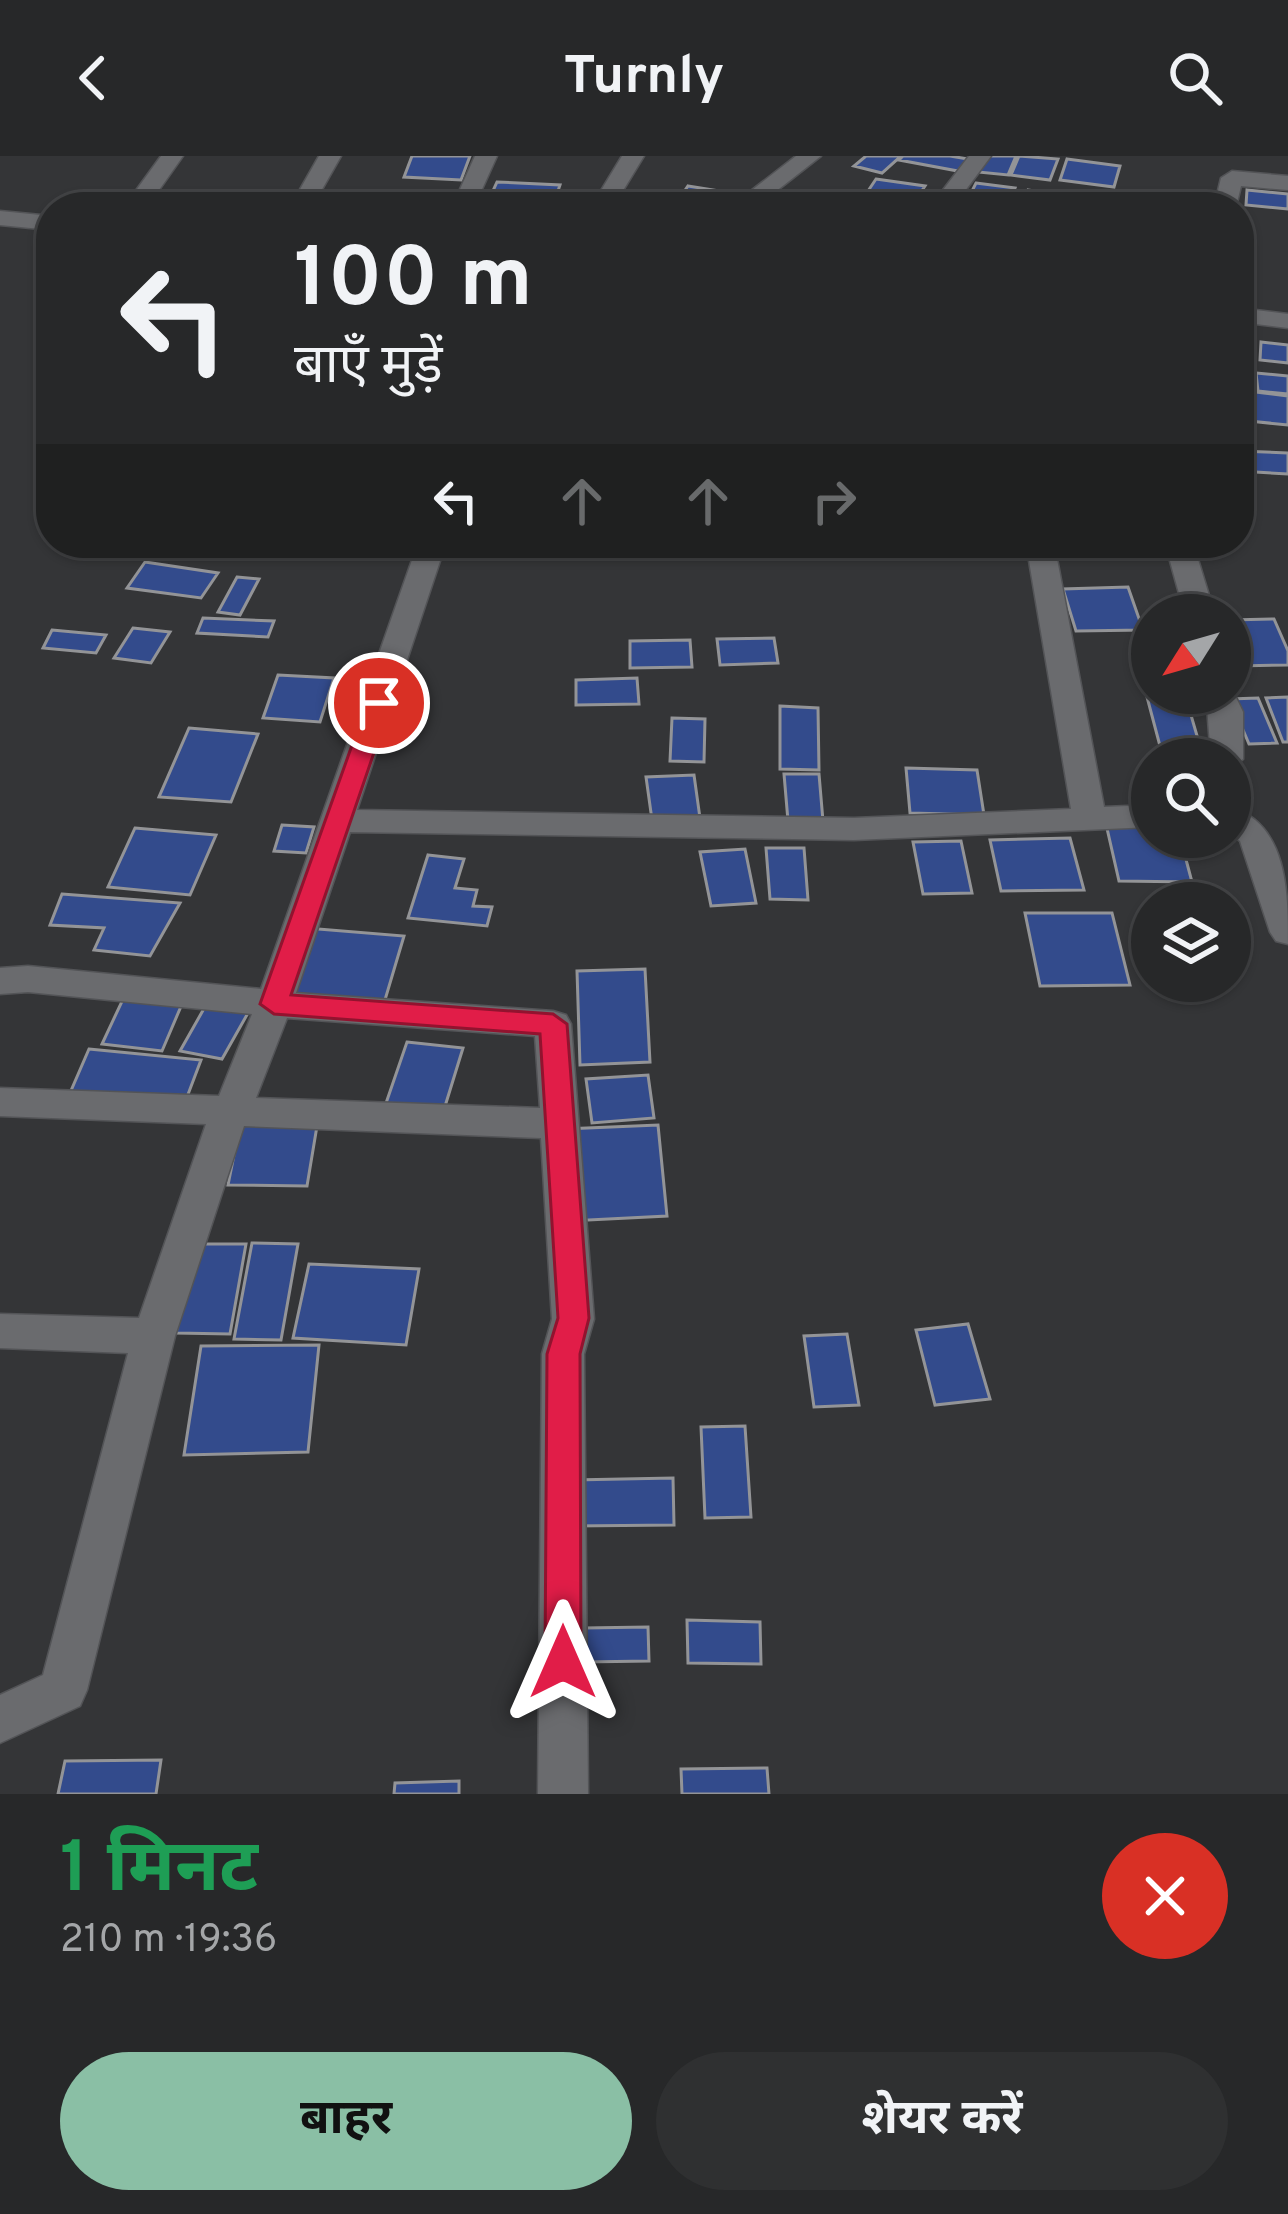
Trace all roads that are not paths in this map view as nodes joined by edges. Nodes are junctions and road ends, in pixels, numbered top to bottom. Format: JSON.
{"nodes":[{"id":1,"x":172,"y":156,"type":"edge"},
{"id":2,"x":330,"y":156,"type":"edge"},
{"id":3,"x":486,"y":156,"type":"edge"},
{"id":4,"x":633,"y":156,"type":"edge"},
{"id":5,"x":810,"y":156,"type":"edge"},
{"id":6,"x":980,"y":156,"type":"edge"},
{"id":7,"x":1288,"y":183,"type":"edge"},
{"id":8,"x":146,"y":192,"type":"edge"},
{"id":9,"x":310,"y":192,"type":"edge"},
{"id":10,"x":470,"y":192,"type":"edge"},
{"id":11,"x":611,"y":192,"type":"edge"},
{"id":12,"x":761,"y":192,"type":"edge"},
{"id":13,"x":952,"y":192,"type":"edge"},
{"id":14,"x":1229,"y":192,"type":"edge"},
{"id":15,"x":0,"y":218,"type":"edge"},
{"id":16,"x":36,"y":222,"type":"edge"},
{"id":17,"x":1254,"y":317,"type":"edge"},
{"id":18,"x":1288,"y":321,"type":"edge"},
{"id":19,"x":427,"y":558,"type":"edge"},
{"id":20,"x":1043,"y":558,"type":"edge"},
{"id":21,"x":1183,"y":558,"type":"edge"},
{"id":22,"x":1194,"y":594,"type":"edge"},
{"id":23,"x":1089,"y":815,"type":"junction"},
{"id":24,"x":1131,"y":816,"type":"edge"},
{"id":25,"x":338,"y":821,"type":"junction"},
{"id":26,"x":1251,"y":833,"type":"edge"},
{"id":27,"x":1288,"y":932,"type":"edge"},
{"id":28,"x":0,"y":981,"type":"edge"},
{"id":29,"x":274,"y":1004,"type":"junction"},
{"id":30,"x":0,"y":1102,"type":"edge"},
{"id":31,"x":230,"y":1110,"type":"junction"},
{"id":32,"x":562,"y":1124,"type":"junction"},
{"id":33,"x":0,"y":1331,"type":"edge"},
{"id":34,"x":154,"y":1336,"type":"junction"},
{"id":35,"x":0,"y":1720,"type":"edge"},
{"id":36,"x":562,"y":1794,"type":"edge"}],
"edges":[{"from":1,"to":8,"type":"street"},
{"from":2,"to":9,"type":"street"},
{"from":3,"to":10,"type":"street"},
{"from":4,"to":11,"type":"street"},
{"from":5,"to":12,"type":"street"},
{"from":6,"to":13,"type":"street"},
{"from":7,"to":14,"type":"street"},
{"from":15,"to":16,"type":"street"},
{"from":17,"to":18,"type":"street"},
{"from":19,"to":25,"type":"street"},
{"from":20,"to":23,"type":"street"},
{"from":21,"to":22,"type":"street"},
{"from":23,"to":24,"type":"street"},
{"from":23,"to":25,"type":"street"},
{"from":25,"to":29,"type":"street"},
{"from":26,"to":27,"type":"street"},
{"from":28,"to":29,"type":"street"},
{"from":29,"to":31,"type":"street"},
{"from":29,"to":32,"type":"street"},
{"from":30,"to":31,"type":"street"},
{"from":31,"to":32,"type":"street"},
{"from":31,"to":34,"type":"street"},
{"from":32,"to":36,"type":"street"},
{"from":33,"to":34,"type":"street"},
{"from":34,"to":35,"type":"street"}]}
